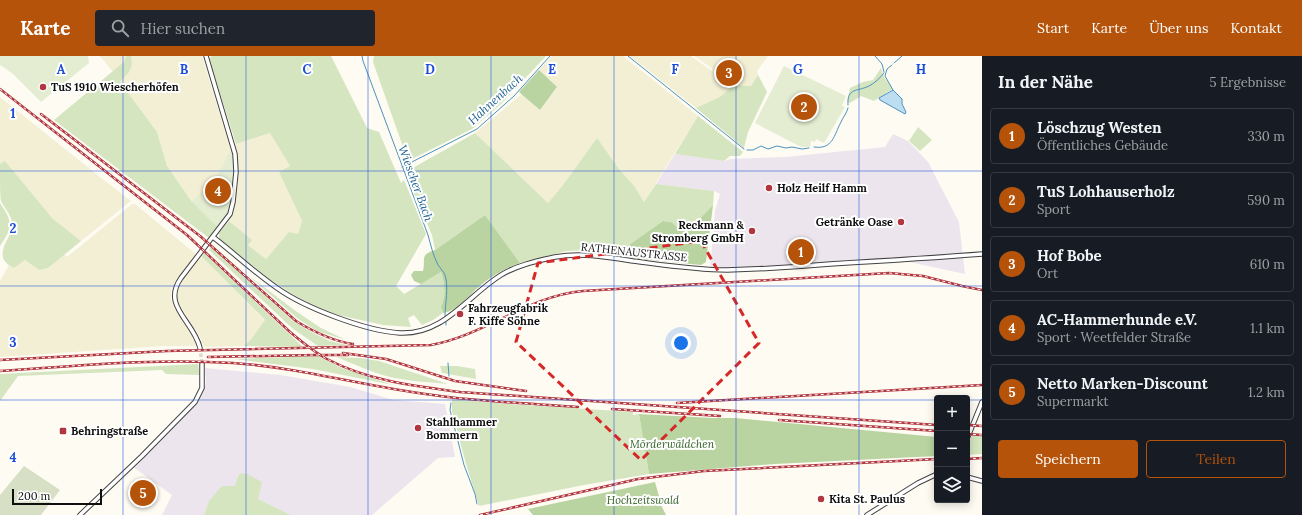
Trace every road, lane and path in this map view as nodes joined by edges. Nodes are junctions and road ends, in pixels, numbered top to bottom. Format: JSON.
{"nodes":[{"id":1,"x":206,"y":56,"type":"edge"},
{"id":2,"x":213,"y":237,"type":"junction"},
{"id":3,"x":982,"y":254,"type":"edge"},
{"id":4,"x":200,"y":348,"type":"tunnel mouth"},
{"id":5,"x":202,"y":364,"type":"tunnel mouth"},
{"id":6,"x":982,"y":402,"type":"edge"},
{"id":7,"x":970,"y":432,"type":"edge"},
{"id":8,"x":934,"y":475,"type":"edge"},
{"id":9,"x":970,"y":477,"type":"edge"},
{"id":10,"x":982,"y":481,"type":"edge"},
{"id":11,"x":80,"y":515,"type":"edge"},
{"id":12,"x":867,"y":515,"type":"edge"}],
"edges":[{"from":1,"to":2,"type":"street"},
{"from":2,"to":3,"type":"street","name":"RATHENAUSTRASSE"},
{"from":2,"to":4,"type":"street"},
{"from":5,"to":11,"type":"street"},
{"from":6,"to":7,"type":"street"},
{"from":8,"to":12,"type":"street"},
{"from":9,"to":10,"type":"street"}]}
